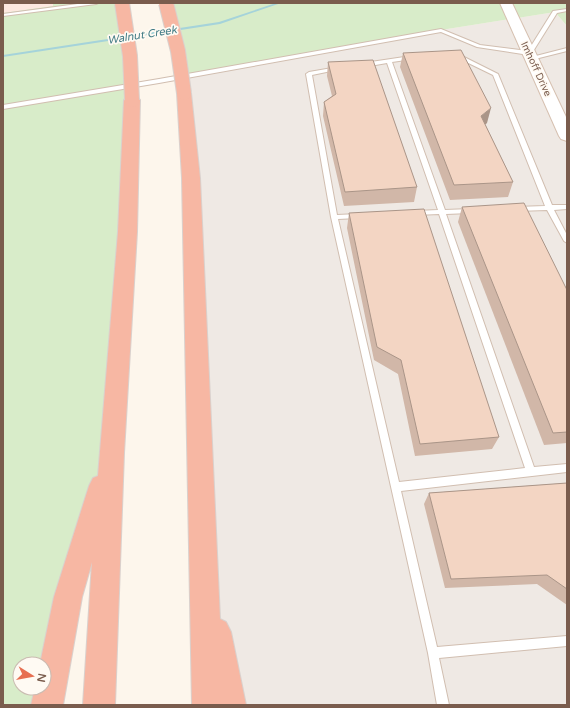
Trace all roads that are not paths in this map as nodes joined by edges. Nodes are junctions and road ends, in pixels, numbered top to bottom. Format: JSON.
{"nodes":[{"id":1,"x":96,"y":3,"type":"edge"},
{"id":2,"x":122,"y":3,"type":"edge"},
{"id":3,"x":166,"y":3,"type":"edge"},
{"id":4,"x":506,"y":3,"type":"edge"},
{"id":5,"x":567,"y":10,"type":"edge"},
{"id":6,"x":3,"y":15,"type":"edge"},
{"id":7,"x":567,"y":49,"type":"edge"},
{"id":8,"x":450,"y":53,"type":"edge"},
{"id":9,"x":530,"y":55,"type":"junction"},
{"id":10,"x":419,"y":57,"type":"edge"},
{"id":11,"x":388,"y":62,"type":"junction"},
{"id":12,"x":360,"y":66,"type":"edge"},
{"id":13,"x":345,"y":68,"type":"edge"},
{"id":14,"x":3,"y":107,"type":"edge"},
{"id":15,"x":567,"y":136,"type":"edge"},
{"id":16,"x":549,"y":207,"type":"junction"},
{"id":17,"x":567,"y":207,"type":"edge"},
{"id":18,"x":511,"y":209,"type":"edge"},
{"id":19,"x":480,"y":210,"type":"edge"},
{"id":20,"x":442,"y":212,"type":"junction"},
{"id":21,"x":411,"y":214,"type":"edge"},
{"id":22,"x":364,"y":216,"type":"edge"},
{"id":23,"x":334,"y":217,"type":"junction"},
{"id":24,"x":567,"y":241,"type":"edge"},
{"id":25,"x":112,"y":452,"type":"junction"},
{"id":26,"x":567,"y":468,"type":"edge"},
{"id":27,"x":531,"y":472,"type":"junction"},
{"id":28,"x":395,"y":487,"type":"junction"},
{"id":29,"x":567,"y":641,"type":"edge"},
{"id":30,"x":433,"y":653,"type":"junction"},
{"id":31,"x":218,"y":699,"type":"edge"},
{"id":32,"x":47,"y":701,"type":"edge"},
{"id":33,"x":99,"y":701,"type":"edge"},
{"id":34,"x":443,"y":705,"type":"edge"}],
"edges":[{"from":1,"to":6,"type":"lane"},
{"from":2,"to":25,"type":"highway","bridge":true},
{"from":3,"to":31,"type":"highway","bridge":true},
{"from":4,"to":9,"type":"street","name":"Imhoff Drive"},
{"from":5,"to":9,"type":"lane"},
{"from":7,"to":9,"type":"lane"},
{"from":8,"to":16,"type":"lane"},
{"from":9,"to":14,"type":"lane"},
{"from":9,"to":15,"type":"street","name":"Imhoff Drive"},
{"from":10,"to":11,"type":"lane"},
{"from":11,"to":12,"type":"lane"},
{"from":11,"to":20,"type":"lane"},
{"from":13,"to":23,"type":"lane"},
{"from":16,"to":17,"type":"lane"},
{"from":16,"to":18,"type":"lane"},
{"from":16,"to":24,"type":"lane"},
{"from":19,"to":20,"type":"lane"},
{"from":20,"to":21,"type":"lane"},
{"from":20,"to":27,"type":"lane"},
{"from":22,"to":23,"type":"lane"},
{"from":23,"to":28,"type":"lane"},
{"from":25,"to":32,"type":"highway"},
{"from":25,"to":33,"type":"highway"},
{"from":26,"to":27,"type":"lane"},
{"from":27,"to":28,"type":"lane"},
{"from":28,"to":30,"type":"lane"},
{"from":29,"to":30,"type":"lane"},
{"from":30,"to":34,"type":"lane"}]}
